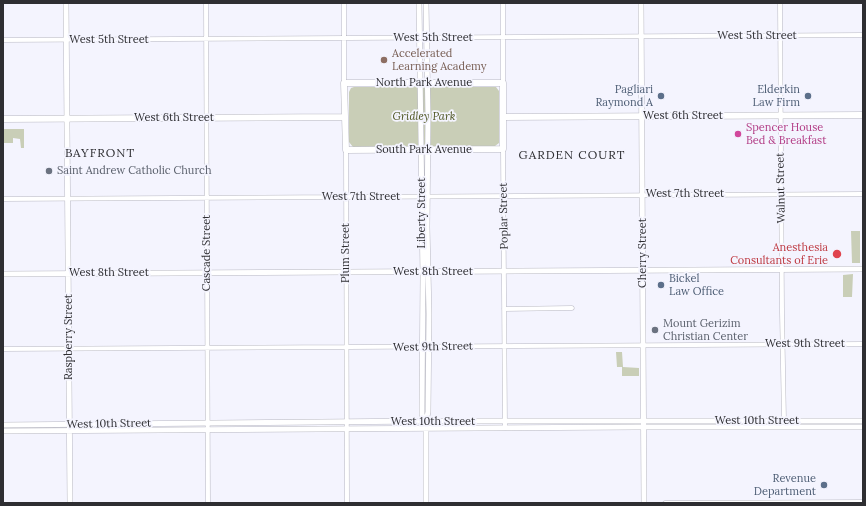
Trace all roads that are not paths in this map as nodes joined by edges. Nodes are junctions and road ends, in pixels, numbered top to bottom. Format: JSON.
{"nodes":[{"id":1,"x":66,"y":3,"type":"edge"},
{"id":2,"x":206,"y":3,"type":"edge"},
{"id":3,"x":344,"y":3,"type":"edge"},
{"id":4,"x":419,"y":3,"type":"edge"},
{"id":5,"x":426,"y":3,"type":"edge"},
{"id":6,"x":502,"y":3,"type":"edge"},
{"id":7,"x":641,"y":3,"type":"edge"},
{"id":8,"x":780,"y":3,"type":"edge"},
{"id":9,"x":863,"y":35,"type":"edge"},
{"id":10,"x":781,"y":36,"type":"junction"},
{"id":11,"x":503,"y":37,"type":"junction"},
{"id":12,"x":642,"y":37,"type":"junction"},
{"id":13,"x":344,"y":38,"type":"junction"},
{"id":14,"x":206,"y":39,"type":"junction"},
{"id":15,"x":419,"y":39,"type":"junction"},
{"id":16,"x":426,"y":39,"type":"junction"},
{"id":17,"x":3,"y":40,"type":"edge"},
{"id":18,"x":66,"y":40,"type":"junction"},
{"id":19,"x":344,"y":83,"type":"junction"},
{"id":20,"x":424,"y":83,"type":"junction"},
{"id":21,"x":503,"y":83,"type":"junction"},
{"id":22,"x":863,"y":115,"type":"edge"},
{"id":23,"x":642,"y":116,"type":"junction"},
{"id":24,"x":780,"y":116,"type":"junction"},
{"id":25,"x":345,"y":117,"type":"junction"},
{"id":26,"x":503,"y":117,"type":"junction"},
{"id":27,"x":3,"y":118,"type":"edge"},
{"id":28,"x":68,"y":118,"type":"junction"},
{"id":29,"x":206,"y":118,"type":"junction"},
{"id":30,"x":503,"y":149,"type":"junction"},
{"id":31,"x":346,"y":150,"type":"junction"},
{"id":32,"x":425,"y":150,"type":"junction"},
{"id":33,"x":781,"y":194,"type":"junction"},
{"id":34,"x":863,"y":194,"type":"edge"},
{"id":35,"x":504,"y":195,"type":"junction"},
{"id":36,"x":643,"y":195,"type":"junction"},
{"id":37,"x":422,"y":196,"type":"junction"},
{"id":38,"x":428,"y":196,"type":"junction"},
{"id":39,"x":346,"y":197,"type":"junction"},
{"id":40,"x":68,"y":198,"type":"junction"},
{"id":41,"x":207,"y":198,"type":"junction"},
{"id":42,"x":3,"y":199,"type":"edge"},
{"id":43,"x":863,"y":269,"type":"edge"},
{"id":44,"x":643,"y":270,"type":"junction"},
{"id":45,"x":782,"y":270,"type":"junction"},
{"id":46,"x":422,"y":271,"type":"junction"},
{"id":47,"x":504,"y":271,"type":"junction"},
{"id":48,"x":346,"y":272,"type":"junction"},
{"id":49,"x":428,"y":272,"type":"junction"},
{"id":50,"x":68,"y":273,"type":"junction"},
{"id":51,"x":207,"y":273,"type":"junction"},
{"id":52,"x":3,"y":274,"type":"edge"},
{"id":53,"x":572,"y":308,"type":"dead end"},
{"id":54,"x":504,"y":309,"type":"junction"},
{"id":55,"x":783,"y":344,"type":"junction"},
{"id":56,"x":863,"y":344,"type":"edge"},
{"id":57,"x":644,"y":345,"type":"junction"},
{"id":58,"x":505,"y":346,"type":"junction"},
{"id":59,"x":346,"y":347,"type":"junction"},
{"id":60,"x":422,"y":347,"type":"junction"},
{"id":61,"x":428,"y":347,"type":"junction"},
{"id":62,"x":69,"y":348,"type":"junction"},
{"id":63,"x":3,"y":349,"type":"edge"},
{"id":64,"x":208,"y":349,"type":"junction"},
{"id":65,"x":426,"y":421,"type":"junction"},
{"id":66,"x":505,"y":421,"type":"junction"},
{"id":67,"x":575,"y":421,"type":"junction"},
{"id":68,"x":644,"y":421,"type":"junction"},
{"id":69,"x":713,"y":421,"type":"junction"},
{"id":70,"x":853,"y":421,"type":"junction"},
{"id":71,"x":863,"y":421,"type":"edge"},
{"id":72,"x":347,"y":422,"type":"junction"},
{"id":73,"x":208,"y":423,"type":"junction"},
{"id":74,"x":278,"y":423,"type":"junction"},
{"id":75,"x":69,"y":424,"type":"junction"},
{"id":76,"x":159,"y":424,"type":"junction"},
{"id":77,"x":784,"y":424,"type":"junction"},
{"id":78,"x":3,"y":425,"type":"edge"},
{"id":79,"x":644,"y":427,"type":"junction"},
{"id":80,"x":714,"y":427,"type":"junction"},
{"id":81,"x":853,"y":427,"type":"junction"},
{"id":82,"x":863,"y":427,"type":"edge"},
{"id":83,"x":505,"y":428,"type":"junction"},
{"id":84,"x":575,"y":428,"type":"junction"},
{"id":85,"x":278,"y":429,"type":"junction"},
{"id":86,"x":347,"y":429,"type":"junction"},
{"id":87,"x":426,"y":429,"type":"junction"},
{"id":88,"x":159,"y":430,"type":"junction"},
{"id":89,"x":208,"y":430,"type":"junction"},
{"id":90,"x":3,"y":431,"type":"edge"},
{"id":91,"x":69,"y":431,"type":"junction"},
{"id":92,"x":863,"y":502,"type":"edge"},
{"id":93,"x":70,"y":503,"type":"edge"},
{"id":94,"x":208,"y":503,"type":"edge"},
{"id":95,"x":347,"y":503,"type":"edge"},
{"id":96,"x":426,"y":503,"type":"edge"},
{"id":97,"x":644,"y":503,"type":"edge"},
{"id":98,"x":665,"y":503,"type":"edge"},
{"id":99,"x":784,"y":503,"type":"edge"}],
"edges":[{"from":1,"to":18,"type":"street","name":"Raspberry Street"},
{"from":2,"to":14,"type":"street","name":"Cascade Street"},
{"from":3,"to":13,"type":"street","name":"Plum Street"},
{"from":4,"to":15,"type":"street","name":"Liberty Street"},
{"from":5,"to":16,"type":"street","name":"Liberty Street"},
{"from":6,"to":11,"type":"street","name":"Poplar Street"},
{"from":7,"to":12,"type":"street","name":"Cherry Street"},
{"from":8,"to":10,"type":"street","name":"Walnut Street"},
{"from":9,"to":10,"type":"street","name":"West 5th Street"},
{"from":10,"to":12,"type":"street","name":"West 5th Street"},
{"from":10,"to":24,"type":"street","name":"Walnut Street"},
{"from":11,"to":12,"type":"street","name":"West 5th Street"},
{"from":11,"to":16,"type":"street","name":"West 5th Street"},
{"from":11,"to":21,"type":"street","name":"Poplar Street"},
{"from":12,"to":23,"type":"street","name":"Cherry Street"},
{"from":13,"to":14,"type":"street","name":"West 5th Street"},
{"from":13,"to":15,"type":"street","name":"West 5th Street"},
{"from":13,"to":19,"type":"street","name":"Plum Street"},
{"from":14,"to":18,"type":"street","name":"West 5th Street"},
{"from":14,"to":29,"type":"street","name":"Cascade Street"},
{"from":15,"to":16,"type":"street","name":"West 5th Street"},
{"from":15,"to":20,"type":"street","name":"Liberty Street"},
{"from":16,"to":20,"type":"street","name":"Liberty Street"},
{"from":17,"to":18,"type":"street","name":"West 5th Street"},
{"from":18,"to":28,"type":"street","name":"Raspberry Street"},
{"from":19,"to":20,"type":"main road","name":"North Park Avenue"},
{"from":19,"to":25,"type":"main road","name":"Plum Street"},
{"from":20,"to":21,"type":"main road","name":"North Park Avenue"},
{"from":20,"to":32,"type":"street","name":"Liberty Street"},
{"from":21,"to":26,"type":"main road","name":"Poplar Street"},
{"from":22,"to":24,"type":"main road","name":"West 6th Street"},
{"from":23,"to":24,"type":"main road","name":"West 6th Street"},
{"from":23,"to":26,"type":"main road","name":"West 6th Street"},
{"from":23,"to":36,"type":"street","name":"Cherry Street"},
{"from":24,"to":33,"type":"street","name":"Walnut Street"},
{"from":25,"to":29,"type":"main road","name":"West 6th Street"},
{"from":25,"to":31,"type":"main road","name":"Plum Street"},
{"from":26,"to":30,"type":"main road","name":"Poplar Street"},
{"from":27,"to":28,"type":"main road","name":"West 6th Street"},
{"from":28,"to":29,"type":"main road","name":"West 6th Street"},
{"from":28,"to":40,"type":"street","name":"Raspberry Street"},
{"from":29,"to":41,"type":"street","name":"Cascade Street"},
{"from":30,"to":32,"type":"main road","name":"South Park Avenue"},
{"from":30,"to":35,"type":"street","name":"Poplar Street"},
{"from":31,"to":32,"type":"main road","name":"South Park Avenue"},
{"from":31,"to":39,"type":"street","name":"Plum Street"},
{"from":32,"to":37,"type":"street","name":"Liberty Street"},
{"from":32,"to":38,"type":"street","name":"Liberty Street"},
{"from":33,"to":34,"type":"street","name":"West 7th Street"},
{"from":33,"to":36,"type":"street","name":"West 7th Street"},
{"from":33,"to":45,"type":"street","name":"Walnut Street"},
{"from":35,"to":36,"type":"street","name":"West 7th Street"},
{"from":35,"to":38,"type":"street","name":"West 7th Street"},
{"from":35,"to":47,"type":"street","name":"Poplar Street"},
{"from":36,"to":44,"type":"street","name":"Cherry Street"},
{"from":37,"to":38,"type":"street","name":"West 7th Street"},
{"from":37,"to":39,"type":"street","name":"West 7th Street"},
{"from":37,"to":46,"type":"street","name":"Liberty Street"},
{"from":38,"to":49,"type":"street","name":"Liberty Street"},
{"from":39,"to":41,"type":"street","name":"West 7th Street"},
{"from":39,"to":48,"type":"street","name":"Plum Street"},
{"from":40,"to":41,"type":"street","name":"West 7th Street"},
{"from":40,"to":42,"type":"street","name":"West 7th Street"},
{"from":40,"to":50,"type":"street","name":"Raspberry Street"},
{"from":41,"to":51,"type":"street","name":"Cascade Street"},
{"from":43,"to":45,"type":"street","name":"West 8th Street"},
{"from":44,"to":45,"type":"street","name":"West 8th Street"},
{"from":44,"to":47,"type":"street","name":"West 8th Street"},
{"from":44,"to":57,"type":"street","name":"Cherry Street"},
{"from":45,"to":55,"type":"street","name":"Walnut Street"},
{"from":46,"to":48,"type":"street","name":"West 8th Street"},
{"from":46,"to":49,"type":"street","name":"West 8th Street"},
{"from":46,"to":60,"type":"street","name":"Liberty Street"},
{"from":47,"to":49,"type":"street","name":"West 8th Street"},
{"from":47,"to":54,"type":"street","name":"Poplar Street"},
{"from":48,"to":51,"type":"street","name":"West 8th Street"},
{"from":48,"to":59,"type":"street","name":"Plum Street"},
{"from":49,"to":61,"type":"street","name":"Liberty Street"},
{"from":50,"to":51,"type":"street","name":"West 8th Street"},
{"from":50,"to":52,"type":"street","name":"West 8th Street"},
{"from":50,"to":62,"type":"street","name":"Raspberry Street"},
{"from":51,"to":64,"type":"street","name":"Cascade Street"},
{"from":53,"to":54,"type":"street"},
{"from":54,"to":58,"type":"street","name":"Poplar Street"},
{"from":55,"to":56,"type":"street","name":"West 9th Street"},
{"from":55,"to":57,"type":"street","name":"West 9th Street"},
{"from":55,"to":77,"type":"street","name":"Walnut Street"},
{"from":57,"to":58,"type":"street","name":"West 9th Street"},
{"from":57,"to":68,"type":"street","name":"Cherry Street"},
{"from":58,"to":61,"type":"street","name":"West 9th Street"},
{"from":58,"to":66,"type":"street","name":"Poplar Street"},
{"from":59,"to":60,"type":"street","name":"West 9th Street"},
{"from":59,"to":64,"type":"street","name":"West 9th Street"},
{"from":59,"to":72,"type":"street","name":"Plum Street"},
{"from":60,"to":61,"type":"street","name":"West 9th Street"},
{"from":60,"to":65,"type":"street","name":"Liberty Street"},
{"from":61,"to":65,"type":"street","name":"Liberty Street"},
{"from":62,"to":63,"type":"street","name":"West 9th Street"},
{"from":62,"to":64,"type":"street","name":"West 9th Street"},
{"from":62,"to":75,"type":"street","name":"Raspberry Street"},
{"from":64,"to":73,"type":"street","name":"Cascade Street"},
{"from":65,"to":66,"type":"street","name":"West 10th Street"},
{"from":65,"to":72,"type":"street","name":"West 10th Street"},
{"from":65,"to":87,"type":"street","name":"Liberty Street"},
{"from":66,"to":67,"type":"street","name":"West 10th Street"},
{"from":66,"to":83,"type":"street","name":"Poplar Street"},
{"from":67,"to":68,"type":"street","name":"West 10th Street"},
{"from":67,"to":84,"type":"street"},
{"from":68,"to":69,"type":"street","name":"West 10th Street"},
{"from":68,"to":79,"type":"street","name":"Cherry Street"},
{"from":69,"to":77,"type":"street","name":"West 10th Street"},
{"from":69,"to":80,"type":"street"},
{"from":70,"to":71,"type":"street","name":"West 10th Street"},
{"from":70,"to":77,"type":"street","name":"West 10th Street"},
{"from":70,"to":81,"type":"street"},
{"from":72,"to":74,"type":"street","name":"West 10th Street"},
{"from":72,"to":86,"type":"street","name":"Plum Street"},
{"from":73,"to":74,"type":"street","name":"West 10th Street"},
{"from":73,"to":76,"type":"street","name":"West 10th Street"},
{"from":73,"to":89,"type":"street","name":"Cascade Street"},
{"from":74,"to":85,"type":"street"},
{"from":75,"to":76,"type":"street","name":"West 10th Street"},
{"from":75,"to":78,"type":"street","name":"West 10th Street"},
{"from":75,"to":91,"type":"street","name":"Raspberry Street"},
{"from":76,"to":88,"type":"street"},
{"from":77,"to":80,"type":"street","name":"West 10th Street"},
{"from":77,"to":81,"type":"street","name":"West 10th Street"},
{"from":79,"to":80,"type":"street","name":"West 10th Street"},
{"from":79,"to":84,"type":"street","name":"West 10th Street"},
{"from":79,"to":97,"type":"street","name":"Cherry Street"},
{"from":81,"to":82,"type":"street","name":"West 10th Street"},
{"from":83,"to":84,"type":"street","name":"West 10th Street"},
{"from":83,"to":87,"type":"street","name":"West 10th Street"},
{"from":85,"to":86,"type":"street","name":"West 10th Street"},
{"from":85,"to":89,"type":"street","name":"West 10th Street"},
{"from":86,"to":87,"type":"street","name":"West 10th Street"},
{"from":86,"to":95,"type":"street","name":"Plum Street"},
{"from":87,"to":96,"type":"street","name":"Liberty Street"},
{"from":88,"to":89,"type":"street","name":"West 10th Street"},
{"from":88,"to":91,"type":"street","name":"West 10th Street"},
{"from":89,"to":94,"type":"street","name":"Cascade Street"},
{"from":90,"to":91,"type":"street","name":"West 10th Street"},
{"from":91,"to":93,"type":"street","name":"Raspberry Street"},
{"from":92,"to":99,"type":"street"},
{"from":98,"to":99,"type":"street"}]}
